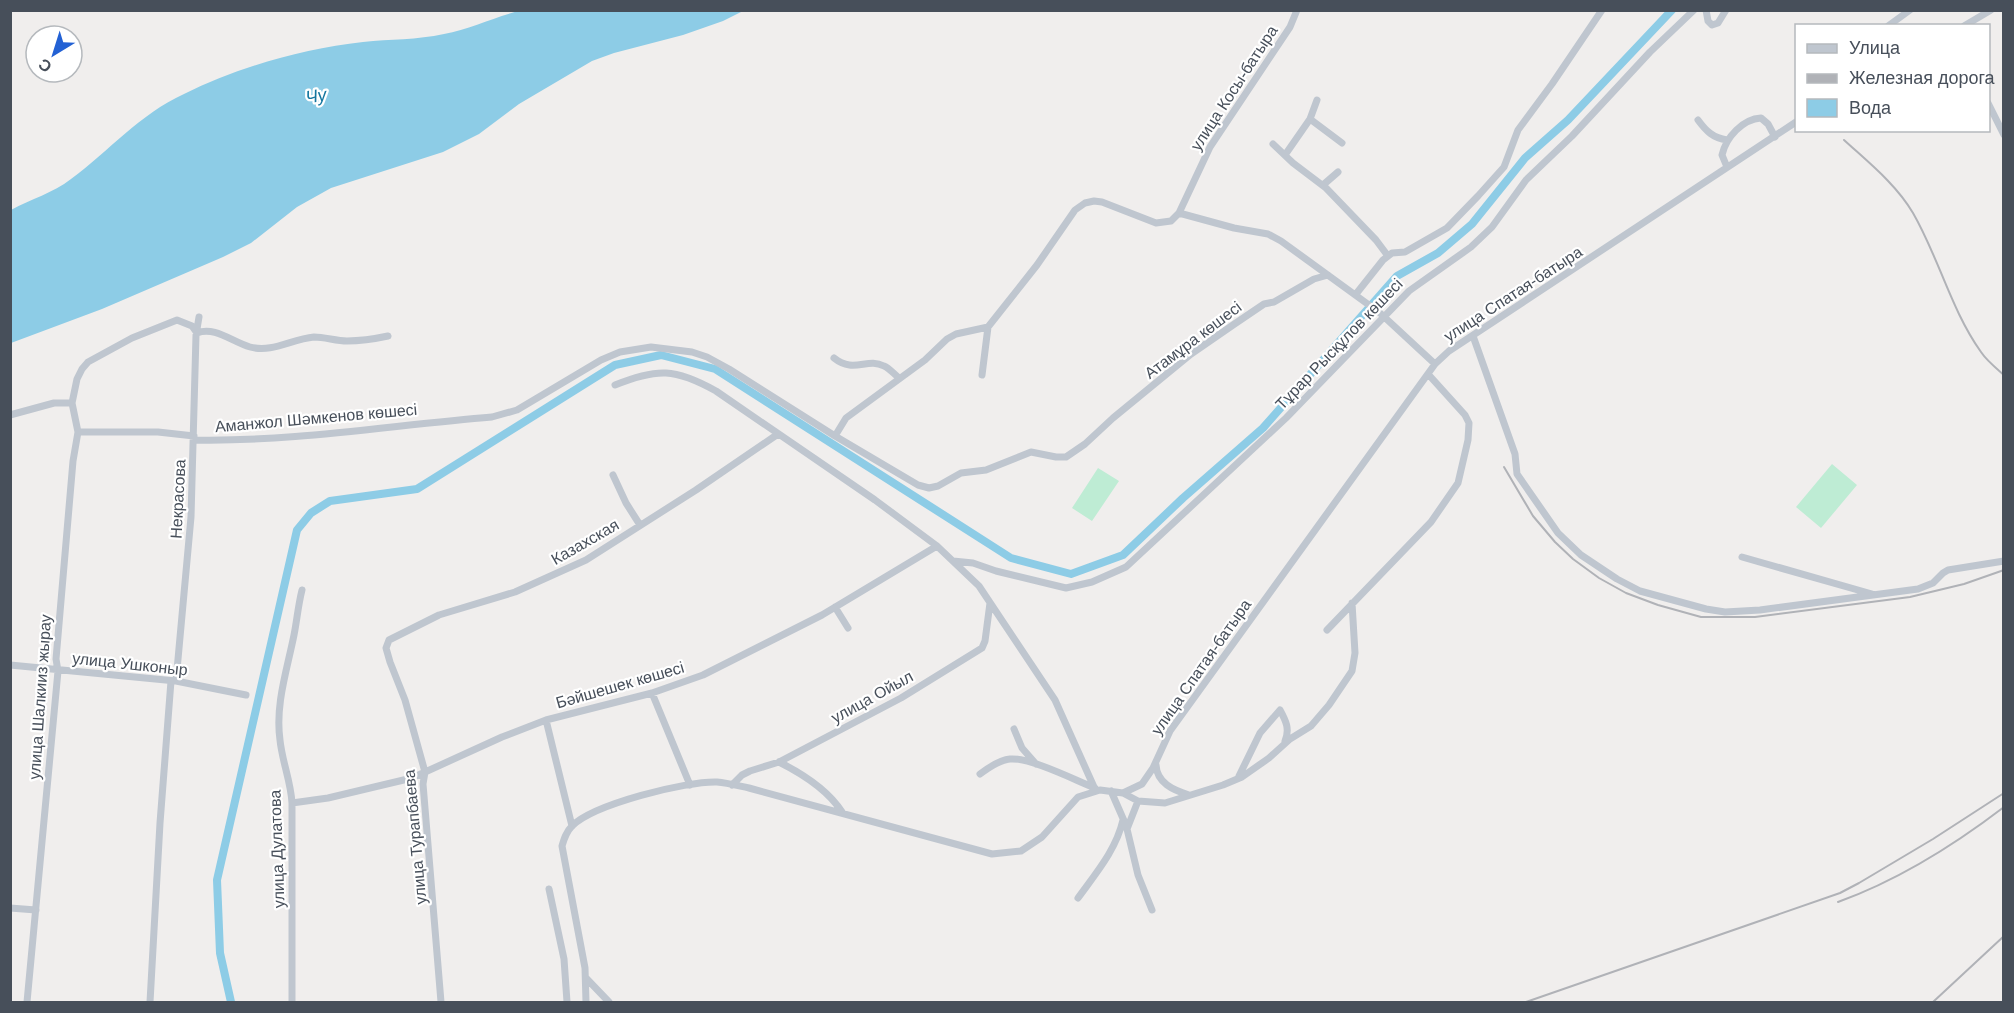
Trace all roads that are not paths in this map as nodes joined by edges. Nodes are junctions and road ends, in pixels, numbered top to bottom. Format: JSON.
{"nodes":[{"id":1,"x":1297,"y":10,"type":"edge"},
{"id":2,"x":1602,"y":10,"type":"edge"},
{"id":3,"x":1694,"y":10,"type":"edge"},
{"id":4,"x":1706,"y":10,"type":"edge"},
{"id":5,"x":1726,"y":10,"type":"edge"},
{"id":6,"x":1910,"y":10,"type":"edge"},
{"id":7,"x":1991,"y":10,"type":"edge"},
{"id":8,"x":1891,"y":24,"type":"edge"},
{"id":9,"x":1968,"y":24,"type":"edge"},
{"id":10,"x":1317,"y":100,"type":"dead end"},
{"id":11,"x":1990,"y":105,"type":"edge"},
{"id":12,"x":1310,"y":119,"type":"junction"},
{"id":13,"x":1698,"y":120,"type":"dead end"},
{"id":14,"x":1795,"y":123,"type":"edge"},
{"id":15,"x":2004,"y":135,"type":"edge"},
{"id":16,"x":1775,"y":137,"type":"junction"},
{"id":17,"x":1727,"y":140,"type":"junction"},
{"id":18,"x":1342,"y":143,"type":"dead end"},
{"id":19,"x":1273,"y":144,"type":"dead end"},
{"id":20,"x":1285,"y":155,"type":"junction"},
{"id":21,"x":1727,"y":167,"type":"junction"},
{"id":22,"x":1338,"y":172,"type":"dead end"},
{"id":23,"x":1323,"y":185,"type":"junction"},
{"id":24,"x":1179,"y":213,"type":"junction"},
{"id":25,"x":1388,"y":256,"type":"junction"},
{"id":26,"x":1328,"y":275,"type":"junction"},
{"id":27,"x":1359,"y":296,"type":"junction"},
{"id":28,"x":1382,"y":314,"type":"junction"},
{"id":29,"x":199,"y":317,"type":"dead end"},
{"id":30,"x":988,"y":327,"type":"junction"},
{"id":31,"x":197,"y":333,"type":"junction"},
{"id":32,"x":388,"y":336,"type":"dead end"},
{"id":33,"x":1473,"y":336,"type":"junction"},
{"id":34,"x":834,"y":358,"type":"dead end"},
{"id":35,"x":1435,"y":364,"type":"junction"},
{"id":36,"x":1428,"y":374,"type":"junction"},
{"id":37,"x":982,"y":375,"type":"dead end"},
{"id":38,"x":899,"y":378,"type":"junction"},
{"id":39,"x":615,"y":385,"type":"dead end"},
{"id":40,"x":72,"y":399,"type":"junction"},
{"id":41,"x":10,"y":415,"type":"edge"},
{"id":42,"x":78,"y":432,"type":"junction"},
{"id":43,"x":778,"y":434,"type":"junction"},
{"id":44,"x":835,"y":436,"type":"junction"},
{"id":45,"x":194,"y":438,"type":"junction"},
{"id":46,"x":613,"y":475,"type":"dead end"},
{"id":47,"x":640,"y":525,"type":"junction"},
{"id":48,"x":937,"y":546,"type":"junction"},
{"id":49,"x":1742,"y":557,"type":"dead end"},
{"id":50,"x":953,"y":561,"type":"junction"},
{"id":51,"x":2004,"y":561,"type":"edge"},
{"id":52,"x":302,"y":590,"type":"dead end"},
{"id":53,"x":1874,"y":595,"type":"junction"},
{"id":54,"x":990,"y":603,"type":"junction"},
{"id":55,"x":1352,"y":603,"type":"junction"},
{"id":56,"x":835,"y":607,"type":"junction"},
{"id":57,"x":848,"y":628,"type":"dead end"},
{"id":58,"x":1327,"y":630,"type":"dead end"},
{"id":59,"x":389,"y":640,"type":"joint"},
{"id":60,"x":10,"y":665,"type":"edge"},
{"id":61,"x":58,"y":671,"type":"junction"},
{"id":62,"x":173,"y":681,"type":"junction"},
{"id":63,"x":652,"y":693,"type":"junction"},
{"id":64,"x":246,"y":695,"type":"dead end"},
{"id":65,"x":546,"y":720,"type":"junction"},
{"id":66,"x":1014,"y":729,"type":"dead end"},
{"id":67,"x":1284,"y":743,"type":"junction"},
{"id":68,"x":779,"y":762,"type":"junction"},
{"id":69,"x":1156,"y":762,"type":"junction"},
{"id":70,"x":1036,"y":764,"type":"junction"},
{"id":71,"x":425,"y":772,"type":"junction"},
{"id":72,"x":980,"y":774,"type":"dead end"},
{"id":73,"x":1238,"y":779,"type":"junction"},
{"id":74,"x":690,"y":785,"type":"junction"},
{"id":75,"x":732,"y":785,"type":"junction"},
{"id":76,"x":1097,"y":789,"type":"junction"},
{"id":77,"x":1111,"y":791,"type":"junction"},
{"id":78,"x":1123,"y":793,"type":"junction"},
{"id":79,"x":1189,"y":795,"type":"junction"},
{"id":80,"x":1138,"y":801,"type":"junction"},
{"id":81,"x":292,"y":803,"type":"junction"},
{"id":82,"x":842,"y":812,"type":"junction"},
{"id":83,"x":1123,"y":820,"type":"junction"},
{"id":84,"x":572,"y":825,"type":"junction"},
{"id":85,"x":1127,"y":829,"type":"junction"},
{"id":86,"x":549,"y":890,"type":"dead end"},
{"id":87,"x":1078,"y":898,"type":"dead end"},
{"id":88,"x":10,"y":908,"type":"edge"},
{"id":89,"x":36,"y":910,"type":"junction"},
{"id":90,"x":1152,"y":910,"type":"dead end"},
{"id":91,"x":585,"y":978,"type":"junction"},
{"id":92,"x":27,"y":1002,"type":"edge"},
{"id":93,"x":150,"y":1002,"type":"edge"},
{"id":94,"x":292,"y":1002,"type":"edge"},
{"id":95,"x":441,"y":1002,"type":"edge"},
{"id":96,"x":567,"y":1002,"type":"edge"},
{"id":97,"x":586,"y":1002,"type":"edge"},
{"id":98,"x":609,"y":1002,"type":"edge"}],
"edges":[{"from":1,"to":24,"type":"street","name":"улица Косы-батыра"},
{"from":2,"to":25,"type":"street"},
{"from":3,"to":28,"type":"street","name":"Тұрар Рысқұлов көшесі"},
{"from":4,"to":5,"type":"street"},
{"from":6,"to":8,"type":"street"},
{"from":7,"to":9,"type":"street"},
{"from":10,"to":12,"type":"street"},
{"from":11,"to":15,"type":"street"},
{"from":12,"to":18,"type":"street"},
{"from":12,"to":20,"type":"street"},
{"from":13,"to":17,"type":"street"},
{"from":14,"to":16,"type":"street","name":"улица Спатая-батыра"},
{"from":16,"to":17,"type":"street"},
{"from":16,"to":21,"type":"street","name":"улица Спатая-батыра"},
{"from":17,"to":21,"type":"street"},
{"from":19,"to":20,"type":"street"},
{"from":20,"to":23,"type":"street"},
{"from":21,"to":33,"type":"street","name":"улица Спатая-батыра"},
{"from":22,"to":23,"type":"street"},
{"from":23,"to":25,"type":"street"},
{"from":24,"to":26,"type":"street"},
{"from":24,"to":30,"type":"street"},
{"from":25,"to":27,"type":"street"},
{"from":26,"to":27,"type":"street"},
{"from":26,"to":44,"type":"street","name":"Атамұра көшесі"},
{"from":27,"to":28,"type":"street"},
{"from":28,"to":35,"type":"street"},
{"from":28,"to":50,"type":"street","name":"Тұрар Рысқұлов көшесі"},
{"from":29,"to":31,"type":"street","name":"Некрасова"},
{"from":30,"to":37,"type":"street"},
{"from":30,"to":38,"type":"street"},
{"from":31,"to":32,"type":"street"},
{"from":31,"to":40,"type":"street"},
{"from":31,"to":45,"type":"street","name":"Некрасова"},
{"from":33,"to":35,"type":"street","name":"улица Спатая-батыра"},
{"from":33,"to":53,"type":"street"},
{"from":34,"to":38,"type":"street"},
{"from":35,"to":36,"type":"street","name":"улица Спатая-батыра"},
{"from":36,"to":55,"type":"street"},
{"from":36,"to":69,"type":"street","name":"улица Спатая-батыра"},
{"from":38,"to":44,"type":"street"},
{"from":39,"to":43,"type":"street"},
{"from":40,"to":41,"type":"street"},
{"from":40,"to":42,"type":"street","name":"улица Шалкииз жырау"},
{"from":42,"to":45,"type":"street","name":"Аманжол Шәмкенов көшесі"},
{"from":42,"to":61,"type":"street","name":"улица Шалкииз жырау"},
{"from":43,"to":47,"type":"street","name":"Казахская"},
{"from":43,"to":48,"type":"street"},
{"from":44,"to":45,"type":"street","name":"Аманжол Шәмкенов көшесі"},
{"from":45,"to":62,"type":"street","name":"Некрасова"},
{"from":46,"to":47,"type":"street"},
{"from":47,"to":59,"type":"street","name":"Казахская"},
{"from":48,"to":50,"type":"street"},
{"from":48,"to":56,"type":"street","name":"Бәйшешек көшесі"},
{"from":49,"to":53,"type":"street"},
{"from":50,"to":54,"type":"street"},
{"from":51,"to":53,"type":"street"},
{"from":52,"to":81,"type":"street","name":"улица Дулатова"},
{"from":54,"to":68,"type":"street","name":"улица Ойыл"},
{"from":54,"to":76,"type":"street"},
{"from":55,"to":58,"type":"street"},
{"from":55,"to":67,"type":"street"},
{"from":56,"to":57,"type":"street"},
{"from":56,"to":63,"type":"street","name":"Бәйшешек көшесі"},
{"from":59,"to":71,"type":"street","name":"улица Турапбаева"},
{"from":60,"to":61,"type":"street","name":"улица Ушконыр"},
{"from":61,"to":62,"type":"street","name":"улица Ушконыр"},
{"from":61,"to":89,"type":"street","name":"улица Шалкииз жырау"},
{"from":62,"to":64,"type":"street","name":"улица Ушконыр"},
{"from":62,"to":93,"type":"street","name":"Некрасова"},
{"from":63,"to":65,"type":"street","name":"Бәйшешек көшесі"},
{"from":63,"to":74,"type":"street"},
{"from":65,"to":71,"type":"street","name":"Бәйшешек көшесі"},
{"from":65,"to":84,"type":"street"},
{"from":66,"to":70,"type":"street"},
{"from":67,"to":73,"type":"street"},
{"from":67,"to":73,"type":"street"},
{"from":68,"to":75,"type":"street","name":"улица Ойыл"},
{"from":68,"to":82,"type":"street"},
{"from":69,"to":78,"type":"street","name":"улица Спатая-батыра"},
{"from":69,"to":79,"type":"street"},
{"from":70,"to":72,"type":"street"},
{"from":70,"to":76,"type":"street"},
{"from":71,"to":81,"type":"street","name":"Бәйшешек көшесі"},
{"from":71,"to":95,"type":"street","name":"улица Турапбаева"},
{"from":73,"to":79,"type":"street"},
{"from":74,"to":75,"type":"street"},
{"from":74,"to":84,"type":"street"},
{"from":75,"to":82,"type":"street"},
{"from":76,"to":77,"type":"street"},
{"from":76,"to":82,"type":"street"},
{"from":77,"to":78,"type":"street"},
{"from":77,"to":83,"type":"street"},
{"from":78,"to":80,"type":"street"},
{"from":79,"to":80,"type":"street"},
{"from":80,"to":85,"type":"street"},
{"from":81,"to":94,"type":"street","name":"улица Дулатова"},
{"from":83,"to":85,"type":"street"},
{"from":83,"to":87,"type":"street"},
{"from":84,"to":91,"type":"street"},
{"from":85,"to":90,"type":"street"},
{"from":86,"to":96,"type":"street"},
{"from":88,"to":89,"type":"street"},
{"from":89,"to":92,"type":"street","name":"улица Шалкииз жырау"},
{"from":91,"to":97,"type":"street"},
{"from":91,"to":98,"type":"street"}]}
